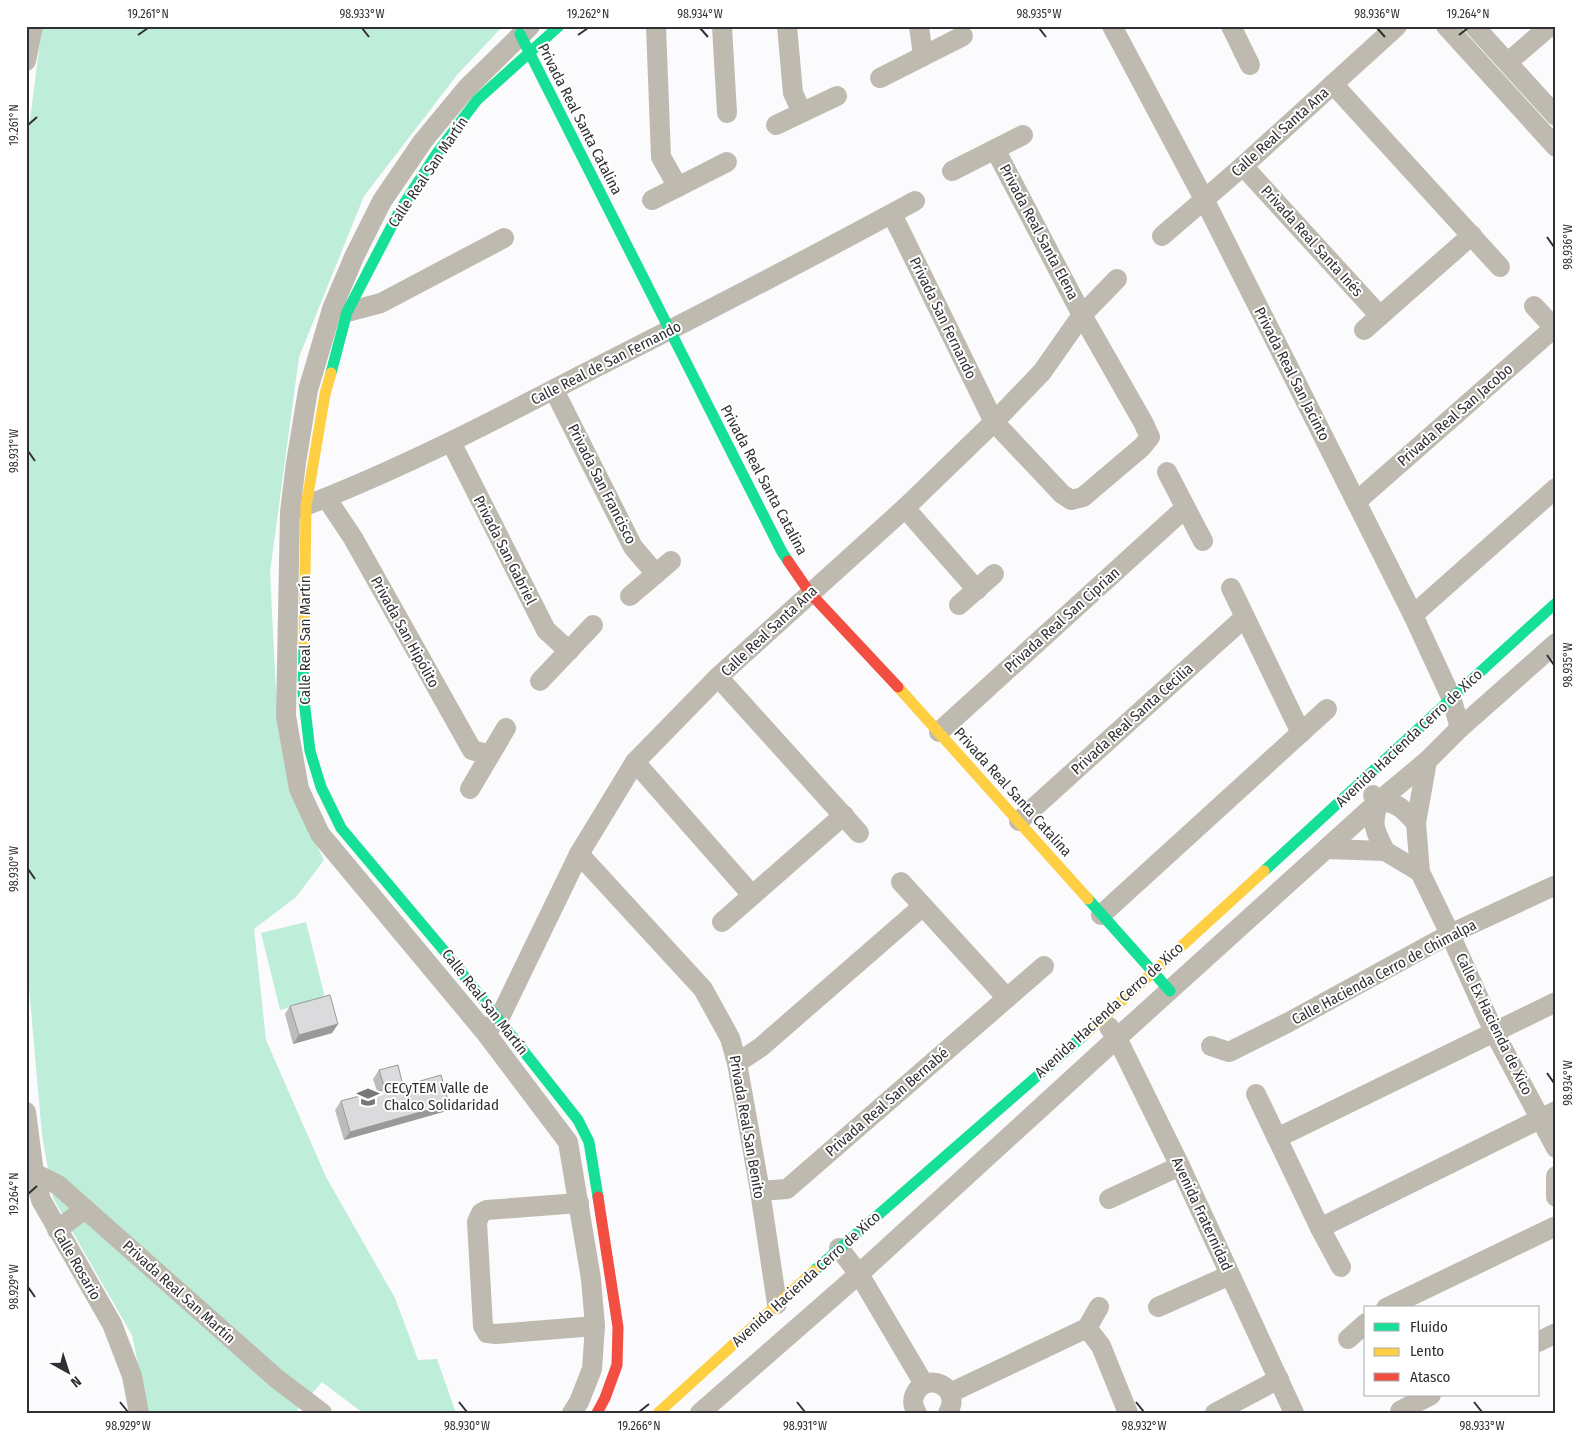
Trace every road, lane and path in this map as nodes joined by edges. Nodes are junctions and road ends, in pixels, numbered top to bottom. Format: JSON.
{"nodes":[{"id":1,"x":33,"y":26,"type":"edge"},
{"id":2,"x":559,"y":26,"type":"edge"},
{"id":3,"x":656,"y":26,"type":"edge"},
{"id":4,"x":722,"y":26,"type":"edge"},
{"id":5,"x":786,"y":26,"type":"edge"},
{"id":6,"x":919,"y":26,"type":"edge"},
{"id":7,"x":1112,"y":26,"type":"edge"},
{"id":8,"x":1396,"y":26,"type":"edge"},
{"id":9,"x":1446,"y":26,"type":"edge"},
{"id":10,"x":1474,"y":26,"type":"edge"},
{"id":11,"x":1550,"y":26,"type":"edge"},
{"id":12,"x":1235,"y":28,"type":"edge"},
{"id":13,"x":525,"y":30,"type":"edge"},
{"id":14,"x":963,"y":36,"type":"dead end"},
{"id":15,"x":530,"y":52,"type":"junction"},
{"id":16,"x":923,"y":56,"type":"junction"},
{"id":17,"x":26,"y":61,"type":"edge"},
{"id":18,"x":1508,"y":62,"type":"junction"},
{"id":19,"x":1250,"y":65,"type":"dead end"},
{"id":20,"x":880,"y":78,"type":"dead end"},
{"id":21,"x":1333,"y":84,"type":"junction"},
{"id":22,"x":837,"y":96,"type":"dead end"},
{"id":23,"x":802,"y":112,"type":"junction"},
{"id":24,"x":727,"y":113,"type":"dead end"},
{"id":25,"x":1556,"y":116,"type":"edge"},
{"id":26,"x":776,"y":125,"type":"dead end"},
{"id":27,"x":1023,"y":135,"type":"dead end"},
{"id":28,"x":1556,"y":148,"type":"edge"},
{"id":29,"x":995,"y":149,"type":"junction"},
{"id":30,"x":727,"y":162,"type":"dead end"},
{"id":31,"x":1243,"y":166,"type":"junction"},
{"id":32,"x":952,"y":171,"type":"dead end"},
{"id":33,"x":678,"y":187,"type":"junction"},
{"id":34,"x":652,"y":200,"type":"dead end"},
{"id":35,"x":1204,"y":200,"type":"junction"},
{"id":36,"x":915,"y":201,"type":"dead end"},
{"id":37,"x":892,"y":214,"type":"junction"},
{"id":38,"x":1472,"y":235,"type":"junction"},
{"id":39,"x":1162,"y":236,"type":"dead end"},
{"id":40,"x":504,"y":238,"type":"dead end"},
{"id":41,"x":1500,"y":267,"type":"dead end"},
{"id":42,"x":1117,"y":279,"type":"dead end"},
{"id":43,"x":1534,"y":306,"type":"dead end"},
{"id":44,"x":347,"y":312,"type":"junction"},
{"id":45,"x":1082,"y":315,"type":"junction"},
{"id":46,"x":1380,"y":316,"type":"junction"},
{"id":47,"x":1555,"y":329,"type":"edge"},
{"id":48,"x":670,"y":330,"type":"junction"},
{"id":49,"x":1364,"y":330,"type":"dead end"},
{"id":50,"x":554,"y":390,"type":"junction"},
{"id":51,"x":994,"y":422,"type":"junction"},
{"id":52,"x":450,"y":442,"type":"junction"},
{"id":53,"x":1167,"y":472,"type":"dead end"},
{"id":54,"x":1556,"y":488,"type":"edge"},
{"id":55,"x":327,"y":499,"type":"junction"},
{"id":56,"x":1357,"y":501,"type":"junction"},
{"id":57,"x":905,"y":508,"type":"junction"},
{"id":58,"x":1186,"y":508,"type":"junction"},
{"id":59,"x":298,"y":509,"type":"junction"},
{"id":60,"x":1203,"y":541,"type":"dead end"},
{"id":61,"x":671,"y":561,"type":"dead end"},
{"id":62,"x":656,"y":574,"type":"junction"},
{"id":63,"x":994,"y":574,"type":"dead end"},
{"id":64,"x":1231,"y":588,"type":"dead end"},
{"id":65,"x":976,"y":590,"type":"junction"},
{"id":66,"x":810,"y":593,"type":"junction"},
{"id":67,"x":630,"y":596,"type":"dead end"},
{"id":68,"x":1556,"y":603,"type":"edge"},
{"id":69,"x":959,"y":605,"type":"dead end"},
{"id":70,"x":1414,"y":615,"type":"junction"},
{"id":71,"x":1245,"y":617,"type":"junction"},
{"id":72,"x":593,"y":626,"type":"dead end"},
{"id":73,"x":1556,"y":643,"type":"edge"},
{"id":74,"x":569,"y":651,"type":"junction"},
{"id":75,"x":718,"y":678,"type":"junction"},
{"id":76,"x":540,"y":681,"type":"dead end"},
{"id":77,"x":1451,"y":697,"type":"junction"},
{"id":78,"x":1327,"y":709,"type":"dead end"},
{"id":79,"x":506,"y":728,"type":"dead end"},
{"id":80,"x":1460,"y":728,"type":"junction"},
{"id":81,"x":939,"y":732,"type":"junction"},
{"id":82,"x":1301,"y":733,"type":"junction"},
{"id":83,"x":490,"y":755,"type":"junction"},
{"id":84,"x":1427,"y":761,"type":"junction"},
{"id":85,"x":634,"y":762,"type":"junction"},
{"id":86,"x":1361,"y":783,"type":"junction"},
{"id":87,"x":470,"y":789,"type":"dead end"},
{"id":88,"x":1379,"y":801,"type":"junction"},
{"id":89,"x":844,"y":815,"type":"junction"},
{"id":90,"x":1019,"y":821,"type":"junction"},
{"id":91,"x":1416,"y":823,"type":"junction"},
{"id":92,"x":859,"y":833,"type":"dead end"},
{"id":93,"x":1327,"y":848,"type":"junction"},
{"id":94,"x":1385,"y":851,"type":"junction"},
{"id":95,"x":579,"y":854,"type":"junction"},
{"id":96,"x":1420,"y":872,"type":"junction"},
{"id":97,"x":901,"y":882,"type":"dead end"},
{"id":98,"x":1556,"y":885,"type":"edge"},
{"id":99,"x":752,"y":895,"type":"junction"},
{"id":100,"x":923,"y":906,"type":"junction"},
{"id":101,"x":1101,"y":915,"type":"junction"},
{"id":102,"x":722,"y":922,"type":"dead end"},
{"id":103,"x":1450,"y":934,"type":"junction"},
{"id":104,"x":1044,"y":966,"type":"dead end"},
{"id":105,"x":1152,"y":972,"type":"junction"},
{"id":106,"x":1170,"y":991,"type":"junction"},
{"id":107,"x":1007,"y":998,"type":"junction"},
{"id":108,"x":1556,"y":1002,"type":"edge"},
{"id":109,"x":1102,"y":1019,"type":"junction"},
{"id":110,"x":492,"y":1026,"type":"junction"},
{"id":111,"x":1494,"y":1032,"type":"junction"},
{"id":112,"x":1117,"y":1038,"type":"junction"},
{"id":113,"x":1211,"y":1046,"type":"dead end"},
{"id":114,"x":737,"y":1063,"type":"junction"},
{"id":115,"x":1256,"y":1094,"type":"dead end"},
{"id":116,"x":26,"y":1112,"type":"edge"},
{"id":117,"x":1548,"y":1114,"type":"edge"},
{"id":118,"x":1277,"y":1138,"type":"junction"},
{"id":119,"x":1556,"y":1148,"type":"edge"},
{"id":120,"x":1180,"y":1166,"type":"junction"},
{"id":121,"x":34,"y":1173,"type":"junction"},
{"id":122,"x":1556,"y":1176,"type":"edge"},
{"id":123,"x":760,"y":1191,"type":"junction"},
{"id":124,"x":1556,"y":1197,"type":"edge"},
{"id":125,"x":1109,"y":1199,"type":"dead end"},
{"id":126,"x":579,"y":1203,"type":"junction"},
{"id":127,"x":85,"y":1209,"type":"junction"},
{"id":128,"x":1556,"y":1226,"type":"edge"},
{"id":129,"x":1320,"y":1228,"type":"junction"},
{"id":130,"x":57,"y":1230,"type":"junction"},
{"id":131,"x":839,"y":1248,"type":"junction"},
{"id":132,"x":1341,"y":1267,"type":"dead end"},
{"id":133,"x":859,"y":1274,"type":"junction"},
{"id":134,"x":1230,"y":1274,"type":"junction"},
{"id":135,"x":777,"y":1304,"type":"junction"},
{"id":136,"x":1390,"y":1306,"type":"edge"},
{"id":137,"x":1099,"y":1307,"type":"dead end"},
{"id":138,"x":1158,"y":1307,"type":"dead end"},
{"id":139,"x":1364,"y":1325,"type":"edge"},
{"id":140,"x":595,"y":1326,"type":"junction"},
{"id":141,"x":1087,"y":1328,"type":"junction"},
{"id":142,"x":1556,"y":1333,"type":"edge"},
{"id":143,"x":1348,"y":1339,"type":"dead end"},
{"id":144,"x":1540,"y":1341,"type":"edge"},
{"id":145,"x":1279,"y":1379,"type":"junction"},
{"id":146,"x":924,"y":1384,"type":"junction"},
{"id":147,"x":1428,"y":1396,"type":"edge"},
{"id":148,"x":949,"y":1403,"type":"edge"},
{"id":149,"x":1397,"y":1407,"type":"edge"},
{"id":150,"x":139,"y":1413,"type":"edge"},
{"id":151,"x":322,"y":1413,"type":"edge"},
{"id":152,"x":572,"y":1413,"type":"edge"},
{"id":153,"x":597,"y":1413,"type":"edge"},
{"id":154,"x":658,"y":1413,"type":"edge"},
{"id":155,"x":700,"y":1413,"type":"edge"},
{"id":156,"x":917,"y":1413,"type":"edge"},
{"id":157,"x":1128,"y":1413,"type":"edge"},
{"id":158,"x":1215,"y":1413,"type":"edge"},
{"id":159,"x":1294,"y":1413,"type":"edge"}],
"edges":[{"from":1,"to":17,"type":"street"},
{"from":2,"to":15,"type":"street","name":"Calle Real San Martín"},
{"from":3,"to":33,"type":"street"},
{"from":4,"to":24,"type":"street"},
{"from":5,"to":23,"type":"street"},
{"from":6,"to":16,"type":"street"},
{"from":7,"to":35,"type":"street","name":"Privada Real San Jacinto"},
{"from":8,"to":21,"type":"street","name":"Calle Real Santa Ana"},
{"from":9,"to":28,"type":"street"},
{"from":10,"to":18,"type":"street"},
{"from":11,"to":18,"type":"street"},
{"from":12,"to":19,"type":"street"},
{"from":13,"to":15,"type":"street","name":"Privada Real Santa Catalina"},
{"from":13,"to":59,"type":"street","name":"Calle Real San Martín"},
{"from":14,"to":16,"type":"street"},
{"from":15,"to":44,"type":"street","name":"Calle Real San Martín"},
{"from":15,"to":48,"type":"street","name":"Privada Real Santa Catalina"},
{"from":16,"to":20,"type":"street"},
{"from":18,"to":25,"type":"street"},
{"from":21,"to":31,"type":"street","name":"Calle Real Santa Ana"},
{"from":21,"to":38,"type":"street"},
{"from":22,"to":23,"type":"street"},
{"from":23,"to":26,"type":"street"},
{"from":27,"to":29,"type":"street"},
{"from":29,"to":32,"type":"street"},
{"from":29,"to":45,"type":"street","name":"Privada Real Santa Elena"},
{"from":30,"to":33,"type":"street"},
{"from":31,"to":35,"type":"street","name":"Calle Real Santa Ana"},
{"from":31,"to":46,"type":"street","name":"Privada Real Santa Inés"},
{"from":33,"to":34,"type":"street"},
{"from":35,"to":39,"type":"street","name":"Calle Real Santa Ana"},
{"from":35,"to":56,"type":"street","name":"Privada Real San Jacinto"},
{"from":36,"to":37,"type":"street","name":"Calle Real de San Fernando"},
{"from":37,"to":48,"type":"street","name":"Calle Real de San Fernando"},
{"from":37,"to":51,"type":"street","name":"Privada San Fernando"},
{"from":38,"to":41,"type":"street"},
{"from":38,"to":46,"type":"street"},
{"from":40,"to":44,"type":"street"},
{"from":42,"to":45,"type":"street","name":"Calle Real Santa Ana"},
{"from":43,"to":47,"type":"street","name":"Privada Real San Jacobo"},
{"from":44,"to":59,"type":"street","name":"Calle Real San Martín"},
{"from":45,"to":51,"type":"street","name":"Calle Real Santa Ana"},
{"from":45,"to":51,"type":"street","name":"Privada San Fernando"},
{"from":46,"to":49,"type":"street"},
{"from":47,"to":56,"type":"street","name":"Privada Real San Jacobo"},
{"from":48,"to":50,"type":"street","name":"Calle Real de San Fernando"},
{"from":48,"to":66,"type":"street","name":"Privada Real Santa Catalina"},
{"from":50,"to":52,"type":"street","name":"Calle Real de San Fernando"},
{"from":50,"to":62,"type":"street","name":"Privada San Francisco"},
{"from":51,"to":57,"type":"street","name":"Calle Real Santa Ana"},
{"from":52,"to":55,"type":"street","name":"Calle Real de San Fernando"},
{"from":52,"to":74,"type":"street","name":"Privada San Gabriel"},
{"from":53,"to":58,"type":"street"},
{"from":54,"to":70,"type":"street"},
{"from":55,"to":59,"type":"street","name":"Calle Real de San Fernando"},
{"from":55,"to":83,"type":"street","name":"Privada San Hipólito"},
{"from":56,"to":70,"type":"street","name":"Privada Real San Jacinto"},
{"from":57,"to":65,"type":"street"},
{"from":57,"to":66,"type":"street","name":"Calle Real Santa Ana"},
{"from":58,"to":60,"type":"street"},
{"from":58,"to":81,"type":"street","name":"Privada Real San Ciprian"},
{"from":59,"to":110,"type":"street","name":"Calle Real San Martín"},
{"from":61,"to":62,"type":"street"},
{"from":62,"to":67,"type":"street"},
{"from":63,"to":65,"type":"street"},
{"from":64,"to":71,"type":"street"},
{"from":65,"to":69,"type":"street"},
{"from":66,"to":75,"type":"street","name":"Calle Real Santa Ana"},
{"from":66,"to":81,"type":"street","name":"Privada Real Santa Catalina"},
{"from":68,"to":77,"type":"street","name":"Avenida Hacienda Cerro de Xico"},
{"from":70,"to":77,"type":"street","name":"Privada Real San Jacinto"},
{"from":71,"to":82,"type":"street"},
{"from":71,"to":90,"type":"street","name":"Privada Real Santa Cecilia"},
{"from":72,"to":74,"type":"street"},
{"from":73,"to":80,"type":"street","name":"Avenida Hacienda Cerro de Xico"},
{"from":74,"to":76,"type":"street"},
{"from":75,"to":85,"type":"street","name":"Calle Real Santa Ana"},
{"from":75,"to":89,"type":"street"},
{"from":77,"to":80,"type":"street","name":"Privada Real San Jacinto"},
{"from":77,"to":86,"type":"street","name":"Avenida Hacienda Cerro de Xico"},
{"from":78,"to":82,"type":"street"},
{"from":79,"to":83,"type":"street"},
{"from":80,"to":84,"type":"street","name":"Avenida Hacienda Cerro de Xico"},
{"from":81,"to":90,"type":"street","name":"Privada Real Santa Catalina"},
{"from":82,"to":101,"type":"street"},
{"from":83,"to":87,"type":"street"},
{"from":84,"to":88,"type":"street","name":"Avenida Hacienda Cerro de Xico"},
{"from":84,"to":91,"type":"street","name":"Calle Ex Hacienda de Xico"},
{"from":85,"to":95,"type":"street","name":"Calle Real Santa Ana"},
{"from":85,"to":99,"type":"street"},
{"from":86,"to":88,"type":"street"},
{"from":86,"to":105,"type":"street","name":"Avenida Hacienda Cerro de Xico"},
{"from":88,"to":91,"type":"street"},
{"from":88,"to":93,"type":"street","name":"Avenida Hacienda Cerro de Xico"},
{"from":88,"to":94,"type":"street"},
{"from":89,"to":92,"type":"street"},
{"from":89,"to":99,"type":"street"},
{"from":90,"to":101,"type":"street","name":"Privada Real Santa Catalina"},
{"from":91,"to":96,"type":"street","name":"Calle Ex Hacienda de Xico"},
{"from":93,"to":94,"type":"street"},
{"from":93,"to":106,"type":"street","name":"Avenida Hacienda Cerro de Xico"},
{"from":94,"to":96,"type":"street"},
{"from":95,"to":110,"type":"street","name":"Calle Real Santa Ana"},
{"from":95,"to":114,"type":"street","name":"Privada Real San Benito"},
{"from":96,"to":103,"type":"street","name":"Calle Ex Hacienda de Xico"},
{"from":97,"to":100,"type":"street"},
{"from":98,"to":103,"type":"street","name":"Calle Hacienda Cerro de Chimalpa"},
{"from":99,"to":102,"type":"street"},
{"from":100,"to":107,"type":"street"},
{"from":100,"to":114,"type":"street"},
{"from":101,"to":105,"type":"street","name":"Privada Real Santa Catalina"},
{"from":103,"to":111,"type":"street","name":"Calle Ex Hacienda de Xico"},
{"from":103,"to":113,"type":"street","name":"Calle Hacienda Cerro de Chimalpa"},
{"from":104,"to":107,"type":"street","name":"Privada Real San Bernabé"},
{"from":105,"to":106,"type":"street","name":"Privada Real Santa Catalina"},
{"from":105,"to":109,"type":"street","name":"Avenida Hacienda Cerro de Xico"},
{"from":106,"to":112,"type":"street","name":"Avenida Hacienda Cerro de Xico"},
{"from":107,"to":123,"type":"street","name":"Privada Real San Bernabé"},
{"from":108,"to":111,"type":"street"},
{"from":109,"to":112,"type":"street","name":"Avenida Fraternidad"},
{"from":109,"to":131,"type":"street","name":"Avenida Hacienda Cerro de Xico"},
{"from":110,"to":126,"type":"street","name":"Calle Real San Martín"},
{"from":110,"to":153,"type":"street","name":"Calle Real San Martín"},
{"from":111,"to":117,"type":"street","name":"Calle Ex Hacienda de Xico"},
{"from":111,"to":118,"type":"street"},
{"from":112,"to":120,"type":"street","name":"Avenida Fraternidad"},
{"from":112,"to":133,"type":"street","name":"Avenida Hacienda Cerro de Xico"},
{"from":114,"to":123,"type":"street","name":"Privada Real San Benito"},
{"from":115,"to":118,"type":"street"},
{"from":116,"to":121,"type":"street","name":"Calle Rosario"},
{"from":117,"to":119,"type":"street","name":"Calle Ex Hacienda de Xico"},
{"from":117,"to":129,"type":"street"},
{"from":118,"to":129,"type":"street"},
{"from":120,"to":125,"type":"street"},
{"from":120,"to":134,"type":"street","name":"Avenida Fraternidad"},
{"from":121,"to":127,"type":"street","name":"Privada Real San Martín"},
{"from":121,"to":130,"type":"street","name":"Calle Rosario"},
{"from":122,"to":124,"type":"street"},
{"from":123,"to":135,"type":"street","name":"Privada Real San Benito"},
{"from":126,"to":140,"type":"street","name":"Calle Real San Martín"},
{"from":126,"to":140,"type":"street"},
{"from":127,"to":130,"type":"street"},
{"from":127,"to":151,"type":"street","name":"Privada Real San Martín"},
{"from":128,"to":136,"type":"street"},
{"from":129,"to":132,"type":"street"},
{"from":130,"to":150,"type":"street","name":"Calle Rosario"},
{"from":131,"to":133,"type":"street"},
{"from":131,"to":135,"type":"street","name":"Avenida Hacienda Cerro de Xico"},
{"from":133,"to":146,"type":"street"},
{"from":133,"to":155,"type":"street","name":"Avenida Hacienda Cerro de Xico"},
{"from":134,"to":138,"type":"street"},
{"from":134,"to":145,"type":"street","name":"Avenida Fraternidad"},
{"from":135,"to":154,"type":"street","name":"Avenida Hacienda Cerro de Xico"},
{"from":137,"to":141,"type":"street"},
{"from":139,"to":143,"type":"street"},
{"from":140,"to":152,"type":"street","name":"Calle Real San Martín"},
{"from":141,"to":148,"type":"street"},
{"from":141,"to":157,"type":"street"},
{"from":142,"to":144,"type":"street"},
{"from":145,"to":158,"type":"street"},
{"from":145,"to":159,"type":"street","name":"Avenida Fraternidad"},
{"from":146,"to":148,"type":"street"},
{"from":146,"to":156,"type":"street"},
{"from":147,"to":149,"type":"street"}]}
